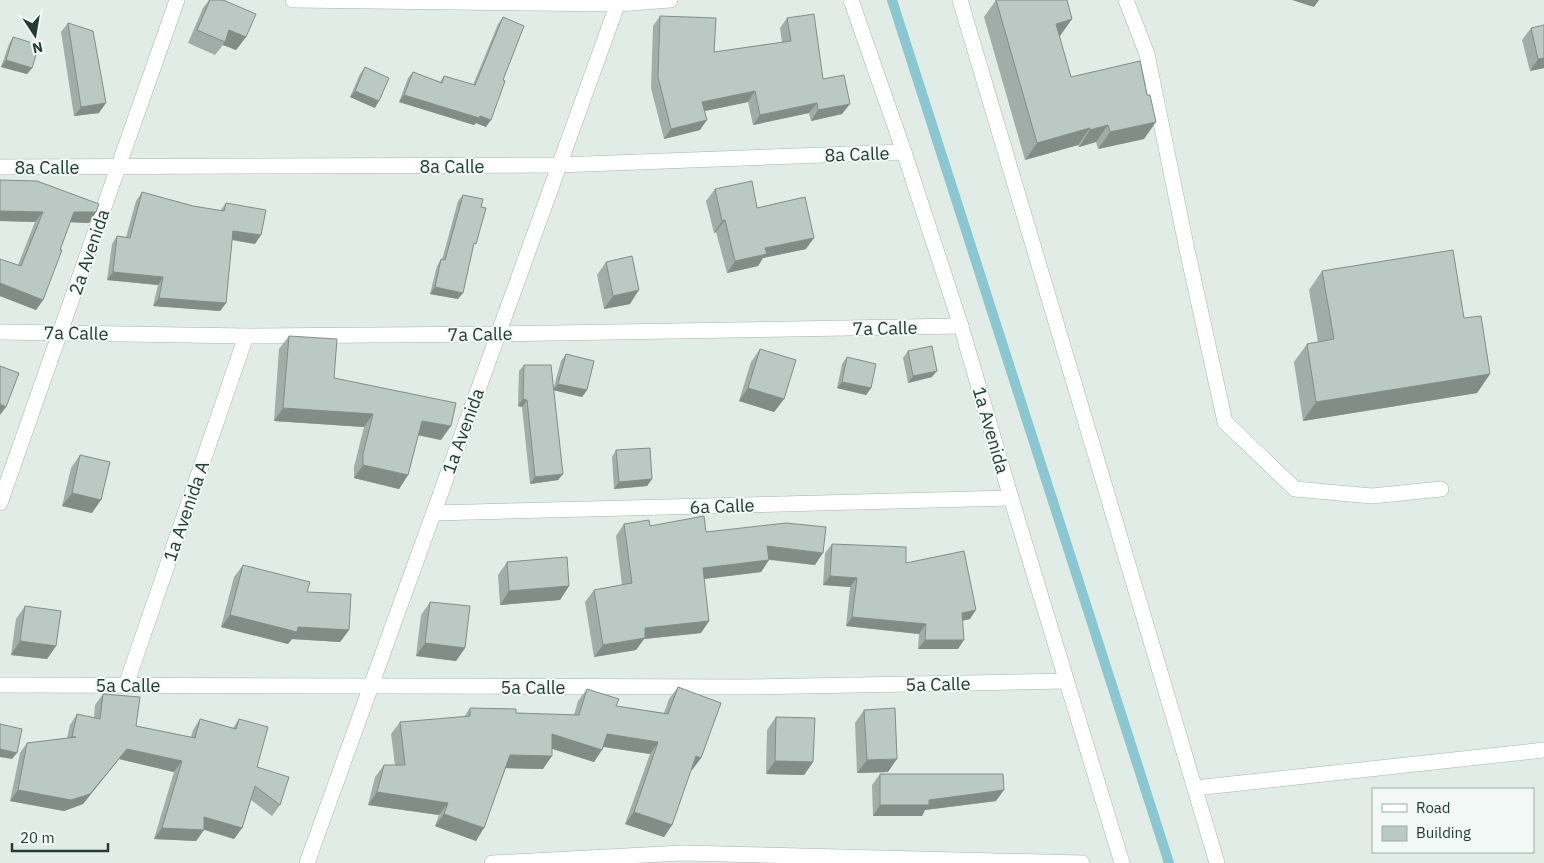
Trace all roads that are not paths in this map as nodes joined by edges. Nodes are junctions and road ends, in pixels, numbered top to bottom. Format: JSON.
{"nodes":[{"id":1,"x":177,"y":0,"type":"edge"},
{"id":2,"x":293,"y":0,"type":"edge"},
{"id":3,"x":670,"y":0,"type":"edge"},
{"id":4,"x":851,"y":0,"type":"edge"},
{"id":5,"x":960,"y":0,"type":"edge"},
{"id":6,"x":1126,"y":0,"type":"edge"},
{"id":7,"x":618,"y":2,"type":"edge"},
{"id":8,"x":904,"y":152,"type":"junction"},
{"id":9,"x":119,"y":166,"type":"junction"},
{"id":10,"x":559,"y":166,"type":"junction"},
{"id":11,"x":0,"y":167,"type":"edge"},
{"id":12,"x":961,"y":326,"type":"junction"},
{"id":13,"x":0,"y":332,"type":"edge"},
{"id":14,"x":60,"y":332,"type":"junction"},
{"id":15,"x":498,"y":334,"type":"junction"},
{"id":16,"x":246,"y":336,"type":"junction"},
{"id":17,"x":1441,"y":489,"type":"dead end"},
{"id":18,"x":1010,"y":498,"type":"junction"},
{"id":19,"x":0,"y":503,"type":"edge"},
{"id":20,"x":434,"y":513,"type":"junction"},
{"id":21,"x":1066,"y":681,"type":"junction"},
{"id":22,"x":0,"y":685,"type":"edge"},
{"id":23,"x":126,"y":685,"type":"junction"},
{"id":24,"x":371,"y":686,"type":"junction"},
{"id":25,"x":1544,"y":750,"type":"edge"},
{"id":26,"x":1195,"y":788,"type":"junction"},
{"id":27,"x":307,"y":863,"type":"edge"},
{"id":28,"x":492,"y":863,"type":"edge"},
{"id":29,"x":1082,"y":863,"type":"edge"},
{"id":30,"x":1122,"y":863,"type":"edge"},
{"id":31,"x":1218,"y":863,"type":"edge"}],
"edges":[{"from":1,"to":9,"type":"street","name":"2a Avenida"},
{"from":2,"to":7,"type":"street"},
{"from":3,"to":7,"type":"street"},
{"from":4,"to":8,"type":"street","name":"1a Avenida"},
{"from":5,"to":26,"type":"street"},
{"from":6,"to":17,"type":"street"},
{"from":7,"to":10,"type":"street","name":"1a Avenida"},
{"from":8,"to":10,"type":"street","name":"8a Calle"},
{"from":8,"to":12,"type":"street","name":"1a Avenida"},
{"from":9,"to":10,"type":"street","name":"8a Calle"},
{"from":9,"to":11,"type":"street","name":"8a Calle"},
{"from":9,"to":14,"type":"street","name":"2a Avenida"},
{"from":10,"to":15,"type":"street","name":"1a Avenida"},
{"from":12,"to":15,"type":"street","name":"7a Calle"},
{"from":12,"to":18,"type":"street","name":"1a Avenida"},
{"from":13,"to":14,"type":"street","name":"7a Calle"},
{"from":14,"to":16,"type":"street","name":"7a Calle"},
{"from":14,"to":19,"type":"street","name":"2a Avenida"},
{"from":15,"to":16,"type":"street","name":"7a Calle"},
{"from":15,"to":20,"type":"street","name":"1a Avenida"},
{"from":16,"to":23,"type":"street","name":"1a Avenida A"},
{"from":18,"to":20,"type":"street","name":"6a Calle"},
{"from":18,"to":21,"type":"street","name":"1a Avenida"},
{"from":20,"to":24,"type":"street","name":"1a Avenida"},
{"from":21,"to":24,"type":"street","name":"5a Calle"},
{"from":21,"to":30,"type":"street","name":"1a Avenida"},
{"from":22,"to":23,"type":"street","name":"5a Calle"},
{"from":23,"to":24,"type":"street","name":"5a Calle"},
{"from":24,"to":27,"type":"street","name":"1a Avenida"},
{"from":25,"to":26,"type":"street"},
{"from":26,"to":31,"type":"street"},
{"from":28,"to":29,"type":"street"}]}
